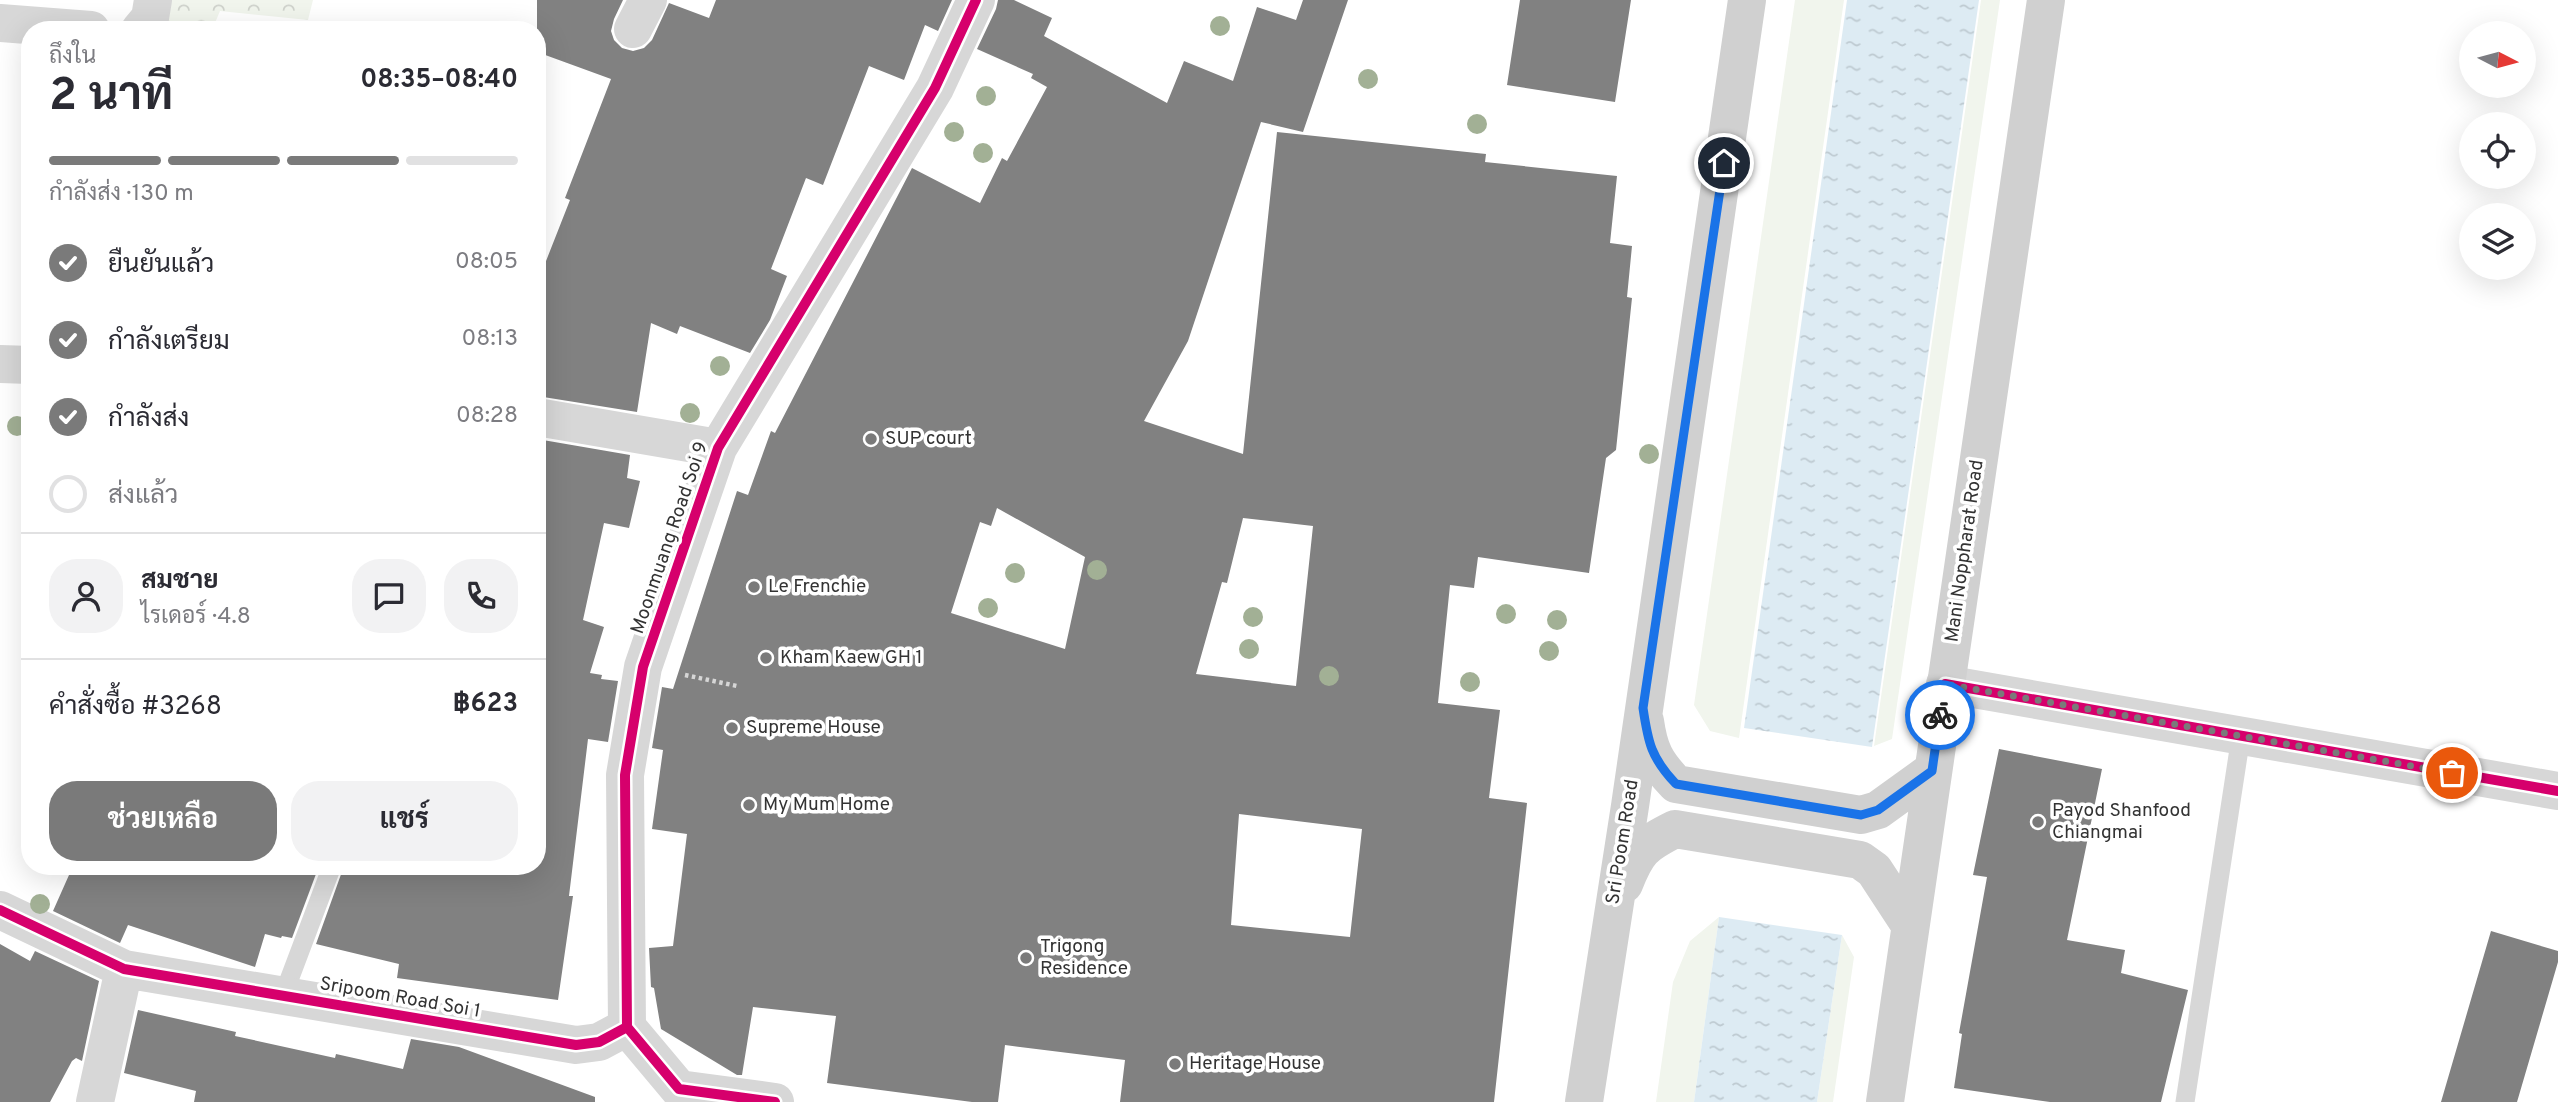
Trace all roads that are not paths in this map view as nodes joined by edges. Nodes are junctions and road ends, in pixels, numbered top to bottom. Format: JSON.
{"nodes":[{"id":1,"x":153,"y":0,"type":"edge"},
{"id":2,"x":976,"y":0,"type":"edge"},
{"id":3,"x":1747,"y":0,"type":"edge"},
{"id":4,"x":2046,"y":0,"type":"edge"},
{"id":5,"x":148,"y":21,"type":"edge"},
{"id":6,"x":0,"y":23,"type":"edge"},
{"id":7,"x":21,"y":25,"type":"edge"},
{"id":8,"x":0,"y":364,"type":"edge"},
{"id":9,"x":21,"y":365,"type":"edge"},
{"id":10,"x":546,"y":419,"type":"edge"},
{"id":11,"x":718,"y":448,"type":"junction"},
{"id":12,"x":1945,"y":684,"type":"junction"},
{"id":13,"x":1643,"y":708,"type":"junction"},
{"id":14,"x":2241,"y":736,"type":"junction"},
{"id":15,"x":1932,"y":771,"type":"junction"},
{"id":16,"x":2558,"y":791,"type":"edge"},
{"id":17,"x":329,"y":875,"type":"edge"},
{"id":18,"x":1613,"y":908,"type":"junction"},
{"id":19,"x":0,"y":911,"type":"edge"},
{"id":20,"x":1910,"y":925,"type":"junction"},
{"id":21,"x":124,"y":969,"type":"junction"},
{"id":22,"x":283,"y":996,"type":"junction"},
{"id":23,"x":627,"y":1027,"type":"junction"},
{"id":24,"x":678,"y":1095,"type":"edge"},
{"id":25,"x":95,"y":1102,"type":"edge"},
{"id":26,"x":775,"y":1102,"type":"edge"},
{"id":27,"x":1584,"y":1102,"type":"edge"},
{"id":28,"x":1885,"y":1102,"type":"edge"},
{"id":29,"x":2185,"y":1102,"type":"edge"}],
"edges":[{"from":1,"to":5,"type":"street"},
{"from":2,"to":11,"type":"street","name":"Moonmuang Road Soi 9"},
{"from":3,"to":13,"type":"main road","name":"Sri Poom Road"},
{"from":4,"to":12,"type":"main road","name":"Mani Noppharat Road"},
{"from":6,"to":7,"type":"street"},
{"from":8,"to":9,"type":"street"},
{"from":10,"to":11,"type":"street"},
{"from":11,"to":23,"type":"street","name":"Moonmuang Road Soi 9"},
{"from":12,"to":14,"type":"street"},
{"from":12,"to":15,"type":"main road","name":"Mani Noppharat Road"},
{"from":13,"to":15,"type":"main road"},
{"from":13,"to":18,"type":"main road","name":"Sri Poom Road"},
{"from":14,"to":16,"type":"street"},
{"from":14,"to":29,"type":"lane"},
{"from":15,"to":20,"type":"main road","name":"Mani Noppharat Road"},
{"from":17,"to":22,"type":"lane"},
{"from":18,"to":20,"type":"main road"},
{"from":18,"to":27,"type":"main road","name":"Sri Poom Road"},
{"from":19,"to":21,"type":"street","name":"Sripoom Road Soi 1"},
{"from":20,"to":28,"type":"main road","name":"Mani Noppharat Road"},
{"from":21,"to":22,"type":"street","name":"Sripoom Road Soi 1"},
{"from":21,"to":25,"type":"street"},
{"from":22,"to":23,"type":"street","name":"Sripoom Road Soi 1"},
{"from":23,"to":24,"type":"street"},
{"from":24,"to":26,"type":"street"}]}
